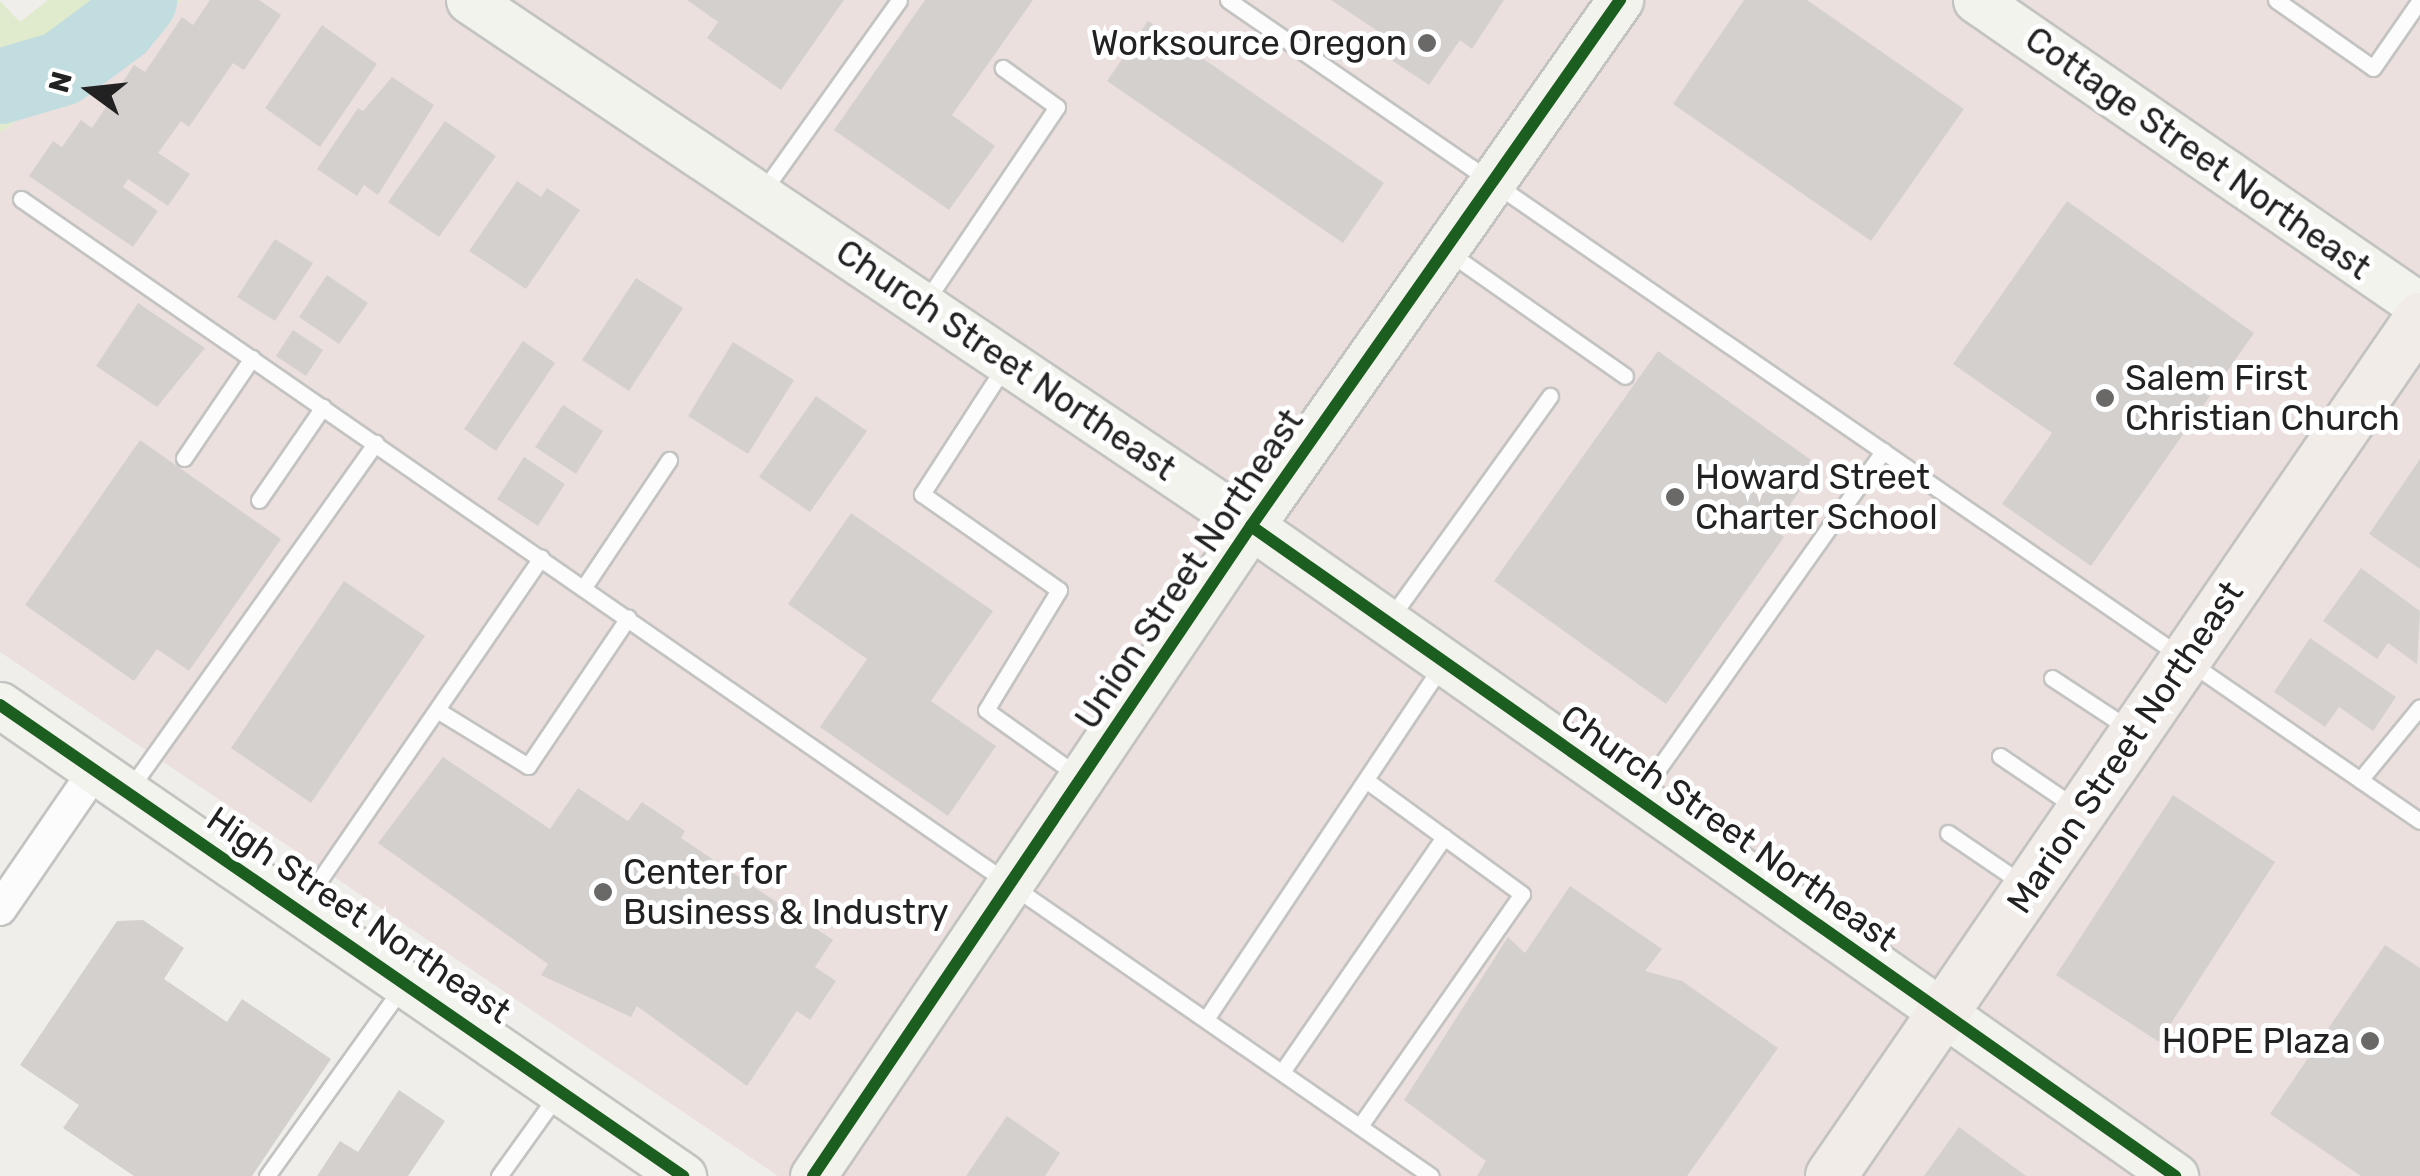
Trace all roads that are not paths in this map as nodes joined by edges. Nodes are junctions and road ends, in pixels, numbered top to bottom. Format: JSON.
{"nodes":[{"id":1,"x":899,"y":0,"type":"edge"},
{"id":2,"x":1228,"y":0,"type":"edge"},
{"id":3,"x":1620,"y":0,"type":"edge"},
{"id":4,"x":2276,"y":0,"type":"edge"},
{"id":5,"x":2420,"y":0,"type":"edge"},
{"id":6,"x":1997,"y":6,"type":"edge"},
{"id":7,"x":493,"y":7,"type":"edge"},
{"id":8,"x":1003,"y":68,"type":"dead end"},
{"id":9,"x":1494,"y":184,"type":"junction"},
{"id":10,"x":761,"y":194,"type":"junction"},
{"id":11,"x":21,"y":199,"type":"dead end"},
{"id":12,"x":1446,"y":251,"type":"junction"},
{"id":13,"x":924,"y":304,"type":"junction"},
{"id":14,"x":2420,"y":306,"type":"edge"},
{"id":15,"x":2420,"y":318,"type":"edge"},
{"id":16,"x":252,"y":358,"type":"junction"},
{"id":17,"x":1009,"y":361,"type":"junction"},
{"id":18,"x":1625,"y":376,"type":"dead end"},
{"id":19,"x":1550,"y":396,"type":"dead end"},
{"id":20,"x":323,"y":407,"type":"junction"},
{"id":21,"x":376,"y":443,"type":"junction"},
{"id":22,"x":1883,"y":452,"type":"junction"},
{"id":23,"x":184,"y":458,"type":"dead end"},
{"id":24,"x":669,"y":460,"type":"dead end"},
{"id":25,"x":259,"y":500,"type":"dead end"},
{"id":26,"x":1252,"y":526,"type":"junction"},
{"id":27,"x":540,"y":558,"type":"junction"},
{"id":28,"x":584,"y":587,"type":"junction"},
{"id":29,"x":628,"y":618,"type":"junction"},
{"id":30,"x":1388,"y":622,"type":"junction"},
{"id":31,"x":2185,"y":660,"type":"junction"},
{"id":32,"x":1443,"y":662,"type":"junction"},
{"id":33,"x":2052,"y":678,"type":"dead end"},
{"id":34,"x":0,"y":705,"type":"edge"},
{"id":35,"x":2420,"y":707,"type":"edge"},
{"id":36,"x":437,"y":710,"type":"junction"},
{"id":37,"x":2135,"y":733,"type":"junction"},
{"id":38,"x":2000,"y":756,"type":"dead end"},
{"id":39,"x":1083,"y":779,"type":"junction"},
{"id":40,"x":2360,"y":780,"type":"junction"},
{"id":41,"x":1367,"y":781,"type":"junction"},
{"id":42,"x":111,"y":782,"type":"junction"},
{"id":43,"x":1636,"y":800,"type":"junction"},
{"id":44,"x":2081,"y":811,"type":"junction"},
{"id":45,"x":2420,"y":821,"type":"edge"},
{"id":46,"x":1948,"y":832,"type":"dead end"},
{"id":47,"x":1444,"y":837,"type":"junction"},
{"id":48,"x":1014,"y":883,"type":"junction"},
{"id":49,"x":2029,"y":888,"type":"junction"},
{"id":50,"x":0,"y":909,"type":"edge"},
{"id":51,"x":299,"y":910,"type":"junction"},
{"id":52,"x":405,"y":983,"type":"junction"},
{"id":53,"x":1942,"y":1015,"type":"junction"},
{"id":54,"x":1208,"y":1016,"type":"junction"},
{"id":55,"x":1284,"y":1069,"type":"junction"},
{"id":56,"x":560,"y":1091,"type":"junction"},
{"id":57,"x":1362,"y":1123,"type":"junction"},
{"id":58,"x":267,"y":1176,"type":"edge"},
{"id":59,"x":499,"y":1176,"type":"edge"},
{"id":60,"x":683,"y":1176,"type":"edge"},
{"id":61,"x":813,"y":1176,"type":"edge"},
{"id":62,"x":1431,"y":1176,"type":"edge"},
{"id":63,"x":1831,"y":1176,"type":"edge"},
{"id":64,"x":2175,"y":1176,"type":"edge"}],
"edges":[{"from":1,"to":10,"type":"lane"},
{"from":2,"to":9,"type":"lane"},
{"from":3,"to":9,"type":"street","name":"Union Street Northeast"},
{"from":4,"to":5,"type":"lane"},
{"from":6,"to":14,"type":"street","name":"Cottage Street Northeast"},
{"from":7,"to":10,"type":"street","name":"Church Street Northeast"},
{"from":8,"to":13,"type":"lane"},
{"from":9,"to":12,"type":"street","name":"Union Street Northeast"},
{"from":9,"to":22,"type":"lane"},
{"from":10,"to":13,"type":"street","name":"Church Street Northeast"},
{"from":11,"to":16,"type":"lane"},
{"from":12,"to":18,"type":"lane"},
{"from":12,"to":26,"type":"street","name":"Union Street Northeast"},
{"from":13,"to":17,"type":"street","name":"Church Street Northeast"},
{"from":15,"to":31,"type":"main road","name":"Marion Street Northeast"},
{"from":16,"to":20,"type":"lane"},
{"from":16,"to":23,"type":"lane"},
{"from":17,"to":26,"type":"street","name":"Church Street Northeast"},
{"from":17,"to":39,"type":"lane"},
{"from":19,"to":30,"type":"lane"},
{"from":20,"to":21,"type":"lane"},
{"from":20,"to":25,"type":"lane"},
{"from":21,"to":27,"type":"lane"},
{"from":21,"to":42,"type":"lane"},
{"from":22,"to":31,"type":"lane"},
{"from":22,"to":43,"type":"lane"},
{"from":24,"to":28,"type":"lane"},
{"from":26,"to":30,"type":"street","name":"Church Street Northeast"},
{"from":26,"to":39,"type":"street","name":"Union Street Northeast"},
{"from":27,"to":28,"type":"lane"},
{"from":27,"to":36,"type":"lane"},
{"from":28,"to":29,"type":"lane"},
{"from":29,"to":36,"type":"lane"},
{"from":29,"to":48,"type":"lane"},
{"from":30,"to":32,"type":"street","name":"Church Street Northeast"},
{"from":31,"to":37,"type":"main road","name":"Marion Street Northeast"},
{"from":31,"to":40,"type":"lane"},
{"from":32,"to":41,"type":"lane"},
{"from":32,"to":43,"type":"street","name":"Church Street Northeast"},
{"from":33,"to":37,"type":"lane"},
{"from":34,"to":42,"type":"street","name":"High Street Northeast"},
{"from":35,"to":40,"type":"lane"},
{"from":36,"to":51,"type":"lane"},
{"from":37,"to":44,"type":"main road","name":"Marion Street Northeast"},
{"from":38,"to":44,"type":"lane"},
{"from":39,"to":48,"type":"street","name":"Union Street Northeast"},
{"from":40,"to":45,"type":"lane"},
{"from":41,"to":47,"type":"lane"},
{"from":41,"to":54,"type":"lane"},
{"from":42,"to":50,"type":"street"},
{"from":42,"to":51,"type":"street","name":"High Street Northeast"},
{"from":43,"to":53,"type":"street","name":"Church Street Northeast"},
{"from":44,"to":49,"type":"main road","name":"Marion Street Northeast"},
{"from":46,"to":49,"type":"lane"},
{"from":47,"to":55,"type":"lane"},
{"from":47,"to":57,"type":"lane"},
{"from":48,"to":54,"type":"lane"},
{"from":48,"to":61,"type":"street","name":"Union Street Northeast"},
{"from":49,"to":53,"type":"main road","name":"Marion Street Northeast"},
{"from":51,"to":52,"type":"street","name":"High Street Northeast"},
{"from":52,"to":56,"type":"street","name":"High Street Northeast"},
{"from":52,"to":58,"type":"lane"},
{"from":53,"to":63,"type":"main road","name":"Marion Street Northeast"},
{"from":53,"to":64,"type":"street","name":"Church Street Northeast"},
{"from":54,"to":55,"type":"lane"},
{"from":55,"to":57,"type":"lane"},
{"from":56,"to":59,"type":"lane"},
{"from":56,"to":60,"type":"street","name":"High Street Northeast"},
{"from":57,"to":62,"type":"lane"}]}
